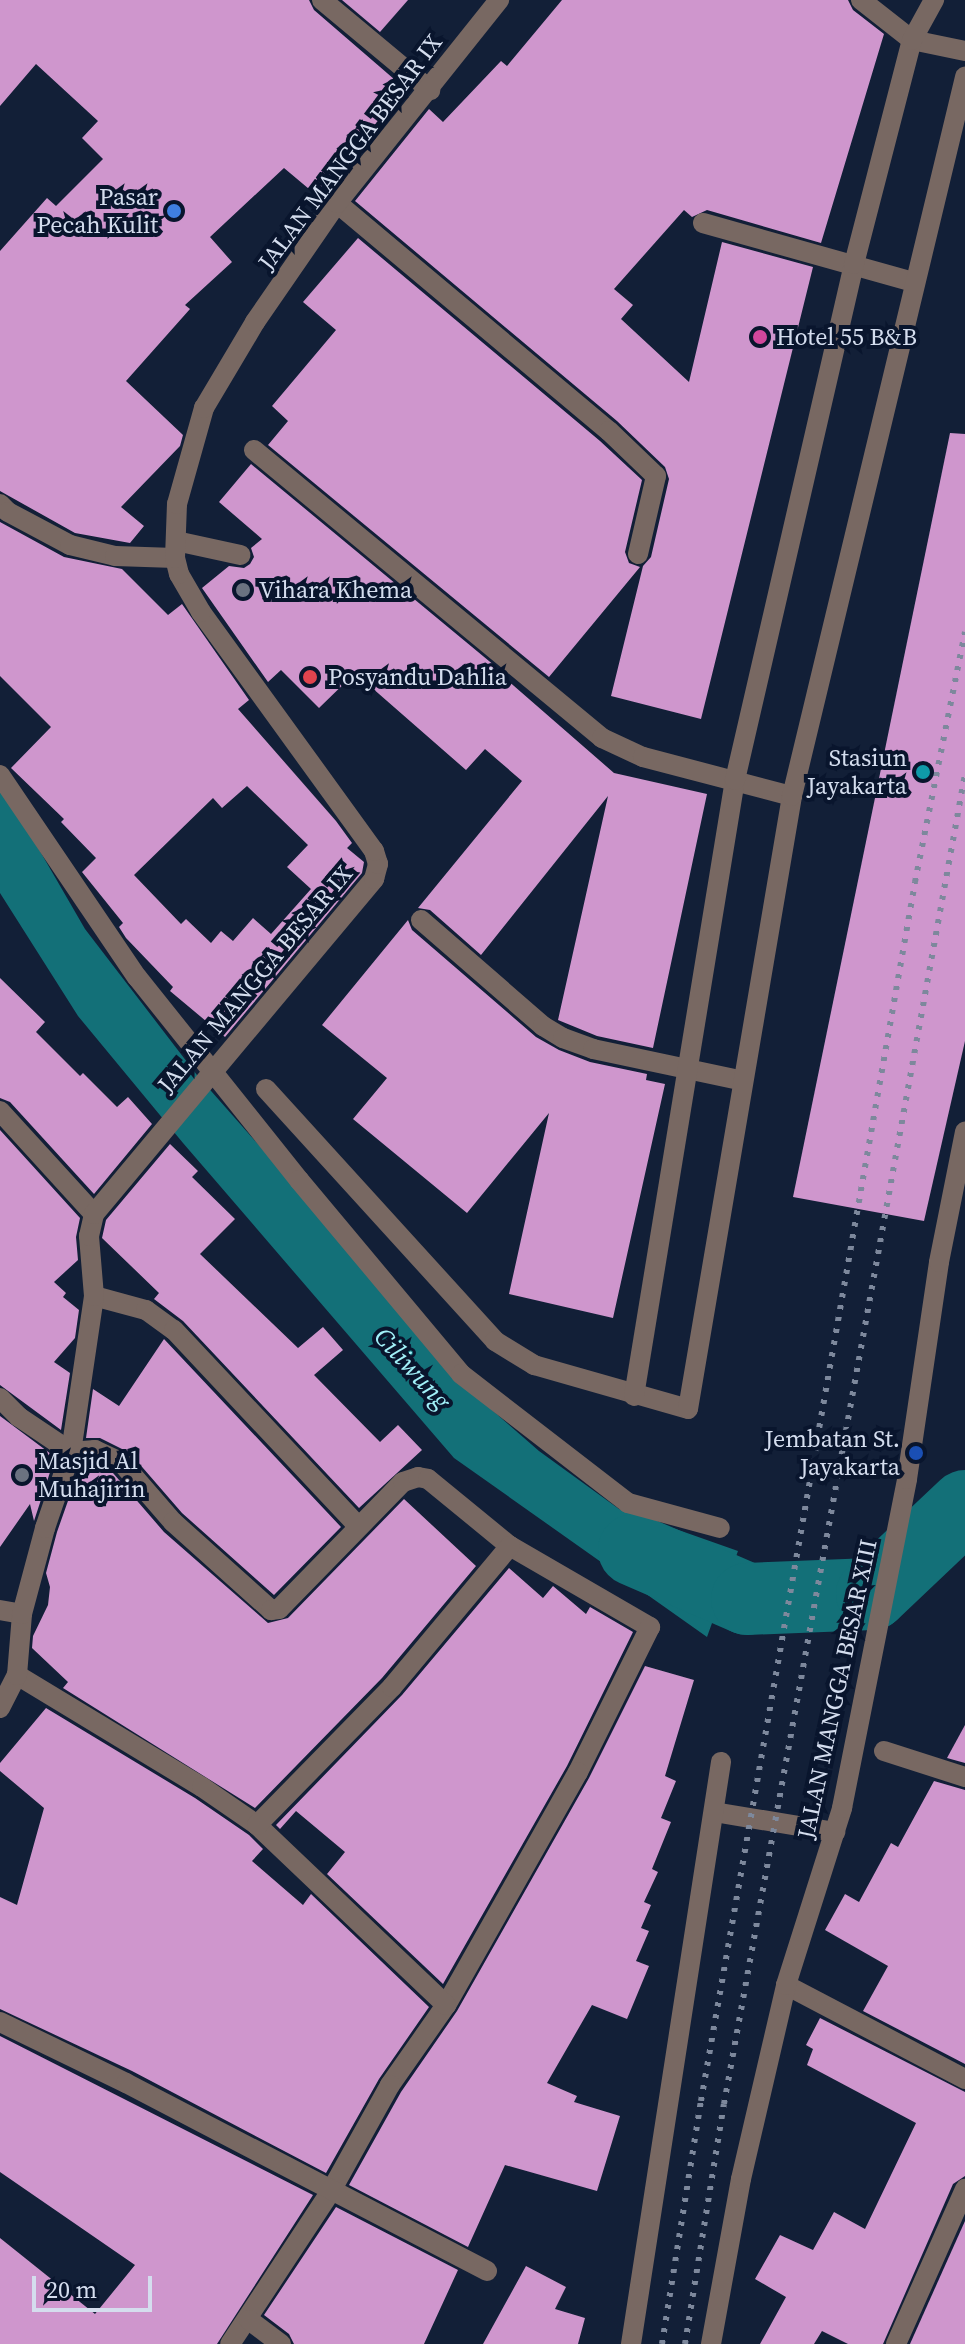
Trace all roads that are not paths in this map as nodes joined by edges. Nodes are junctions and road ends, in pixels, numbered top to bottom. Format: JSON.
{"nodes":[{"id":1,"x":322,"y":0,"type":"edge"},
{"id":2,"x":499,"y":0,"type":"edge"},
{"id":3,"x":861,"y":0,"type":"edge"},
{"id":4,"x":934,"y":0,"type":"edge"},
{"id":5,"x":912,"y":40,"type":"junction"},
{"id":6,"x":965,"y":51,"type":"edge"},
{"id":7,"x":965,"y":77,"type":"edge"},
{"id":8,"x":430,"y":90,"type":"junction"},
{"id":9,"x":337,"y":203,"type":"junction"},
{"id":10,"x":703,"y":223,"type":"dead end"},
{"id":11,"x":854,"y":264,"type":"junction"},
{"id":12,"x":913,"y":282,"type":"junction"},
{"id":13,"x":254,"y":450,"type":"dead end"},
{"id":14,"x":0,"y":504,"type":"edge"},
{"id":15,"x":175,"y":550,"type":"junction"},
{"id":16,"x":638,"y":554,"type":"dead end"},
{"id":17,"x":241,"y":555,"type":"dead end"},
{"id":18,"x":0,"y":775,"type":"edge"},
{"id":19,"x":735,"y":780,"type":"junction"},
{"id":20,"x":792,"y":796,"type":"junction"},
{"id":21,"x":421,"y":920,"type":"dead end"},
{"id":22,"x":685,"y":1069,"type":"junction"},
{"id":23,"x":209,"y":1076,"type":"junction"},
{"id":24,"x":743,"y":1081,"type":"junction"},
{"id":25,"x":266,"y":1089,"type":"dead end"},
{"id":26,"x":0,"y":1111,"type":"edge"},
{"id":27,"x":965,"y":1132,"type":"edge"},
{"id":28,"x":94,"y":1214,"type":"junction"},
{"id":29,"x":94,"y":1296,"type":"junction"},
{"id":30,"x":634,"y":1396,"type":"junction"},
{"id":31,"x":0,"y":1398,"type":"edge"},
{"id":32,"x":71,"y":1452,"type":"junction"},
{"id":33,"x":358,"y":1526,"type":"junction"},
{"id":34,"x":720,"y":1528,"type":"dead end"},
{"id":35,"x":510,"y":1546,"type":"junction"},
{"id":36,"x":0,"y":1610,"type":"edge"},
{"id":37,"x":22,"y":1614,"type":"junction"},
{"id":38,"x":17,"y":1675,"type":"junction"},
{"id":39,"x":0,"y":1708,"type":"edge"},
{"id":40,"x":884,"y":1751,"type":"dead end"},
{"id":41,"x":721,"y":1762,"type":"dead end"},
{"id":42,"x":965,"y":1777,"type":"edge"},
{"id":43,"x":714,"y":1812,"type":"junction"},
{"id":44,"x":257,"y":1825,"type":"junction"},
{"id":45,"x":835,"y":1832,"type":"junction"},
{"id":46,"x":786,"y":1985,"type":"junction"},
{"id":47,"x":446,"y":2005,"type":"junction"},
{"id":48,"x":0,"y":2022,"type":"edge"},
{"id":49,"x":965,"y":2079,"type":"edge"},
{"id":50,"x":965,"y":2189,"type":"edge"},
{"id":51,"x":331,"y":2191,"type":"junction"},
{"id":52,"x":487,"y":2271,"type":"dead end"},
{"id":53,"x":249,"y":2320,"type":"junction"},
{"id":54,"x":230,"y":2344,"type":"edge"},
{"id":55,"x":281,"y":2344,"type":"edge"},
{"id":56,"x":631,"y":2344,"type":"edge"},
{"id":57,"x":711,"y":2344,"type":"edge"},
{"id":58,"x":896,"y":2344,"type":"edge"}],
"edges":[{"from":1,"to":8,"type":"street"},
{"from":2,"to":8,"type":"street","name":"JALAN MANGGA BESAR IX"},
{"from":3,"to":5,"type":"street"},
{"from":4,"to":5,"type":"street"},
{"from":5,"to":6,"type":"street"},
{"from":5,"to":11,"type":"street"},
{"from":7,"to":12,"type":"street"},
{"from":8,"to":9,"type":"street","name":"JALAN MANGGA BESAR IX"},
{"from":9,"to":15,"type":"street","name":"JALAN MANGGA BESAR IX"},
{"from":9,"to":16,"type":"street"},
{"from":10,"to":11,"type":"street"},
{"from":11,"to":12,"type":"street"},
{"from":11,"to":19,"type":"street"},
{"from":12,"to":20,"type":"street"},
{"from":13,"to":19,"type":"street"},
{"from":14,"to":15,"type":"street"},
{"from":15,"to":17,"type":"street"},
{"from":15,"to":23,"type":"street","name":"JALAN MANGGA BESAR IX"},
{"from":18,"to":23,"type":"street"},
{"from":19,"to":20,"type":"street"},
{"from":19,"to":22,"type":"street"},
{"from":20,"to":24,"type":"street"},
{"from":21,"to":22,"type":"street"},
{"from":22,"to":24,"type":"street"},
{"from":22,"to":30,"type":"street"},
{"from":23,"to":28,"type":"street","name":"JALAN MANGGA BESAR IX"},
{"from":23,"to":34,"type":"street"},
{"from":24,"to":30,"type":"street"},
{"from":25,"to":30,"type":"street"},
{"from":26,"to":28,"type":"street"},
{"from":27,"to":45,"type":"street","name":"JALAN MANGGA BESAR XIII"},
{"from":28,"to":29,"type":"street"},
{"from":29,"to":32,"type":"street"},
{"from":29,"to":33,"type":"street"},
{"from":31,"to":32,"type":"street"},
{"from":32,"to":33,"type":"street"},
{"from":32,"to":37,"type":"street"},
{"from":33,"to":35,"type":"street"},
{"from":35,"to":44,"type":"street"},
{"from":35,"to":47,"type":"street"},
{"from":36,"to":37,"type":"street"},
{"from":37,"to":38,"type":"street"},
{"from":38,"to":39,"type":"street"},
{"from":38,"to":44,"type":"street"},
{"from":40,"to":42,"type":"street"},
{"from":41,"to":43,"type":"street"},
{"from":43,"to":45,"type":"street"},
{"from":43,"to":56,"type":"street"},
{"from":44,"to":47,"type":"street"},
{"from":45,"to":46,"type":"street","name":"JALAN MANGGA BESAR XIII"},
{"from":46,"to":49,"type":"street"},
{"from":46,"to":57,"type":"street","name":"JALAN MANGGA BESAR XIII"},
{"from":47,"to":51,"type":"street"},
{"from":48,"to":51,"type":"street"},
{"from":50,"to":58,"type":"street"},
{"from":51,"to":52,"type":"street"},
{"from":51,"to":53,"type":"street"},
{"from":53,"to":54,"type":"street"},
{"from":53,"to":55,"type":"street"}]}
